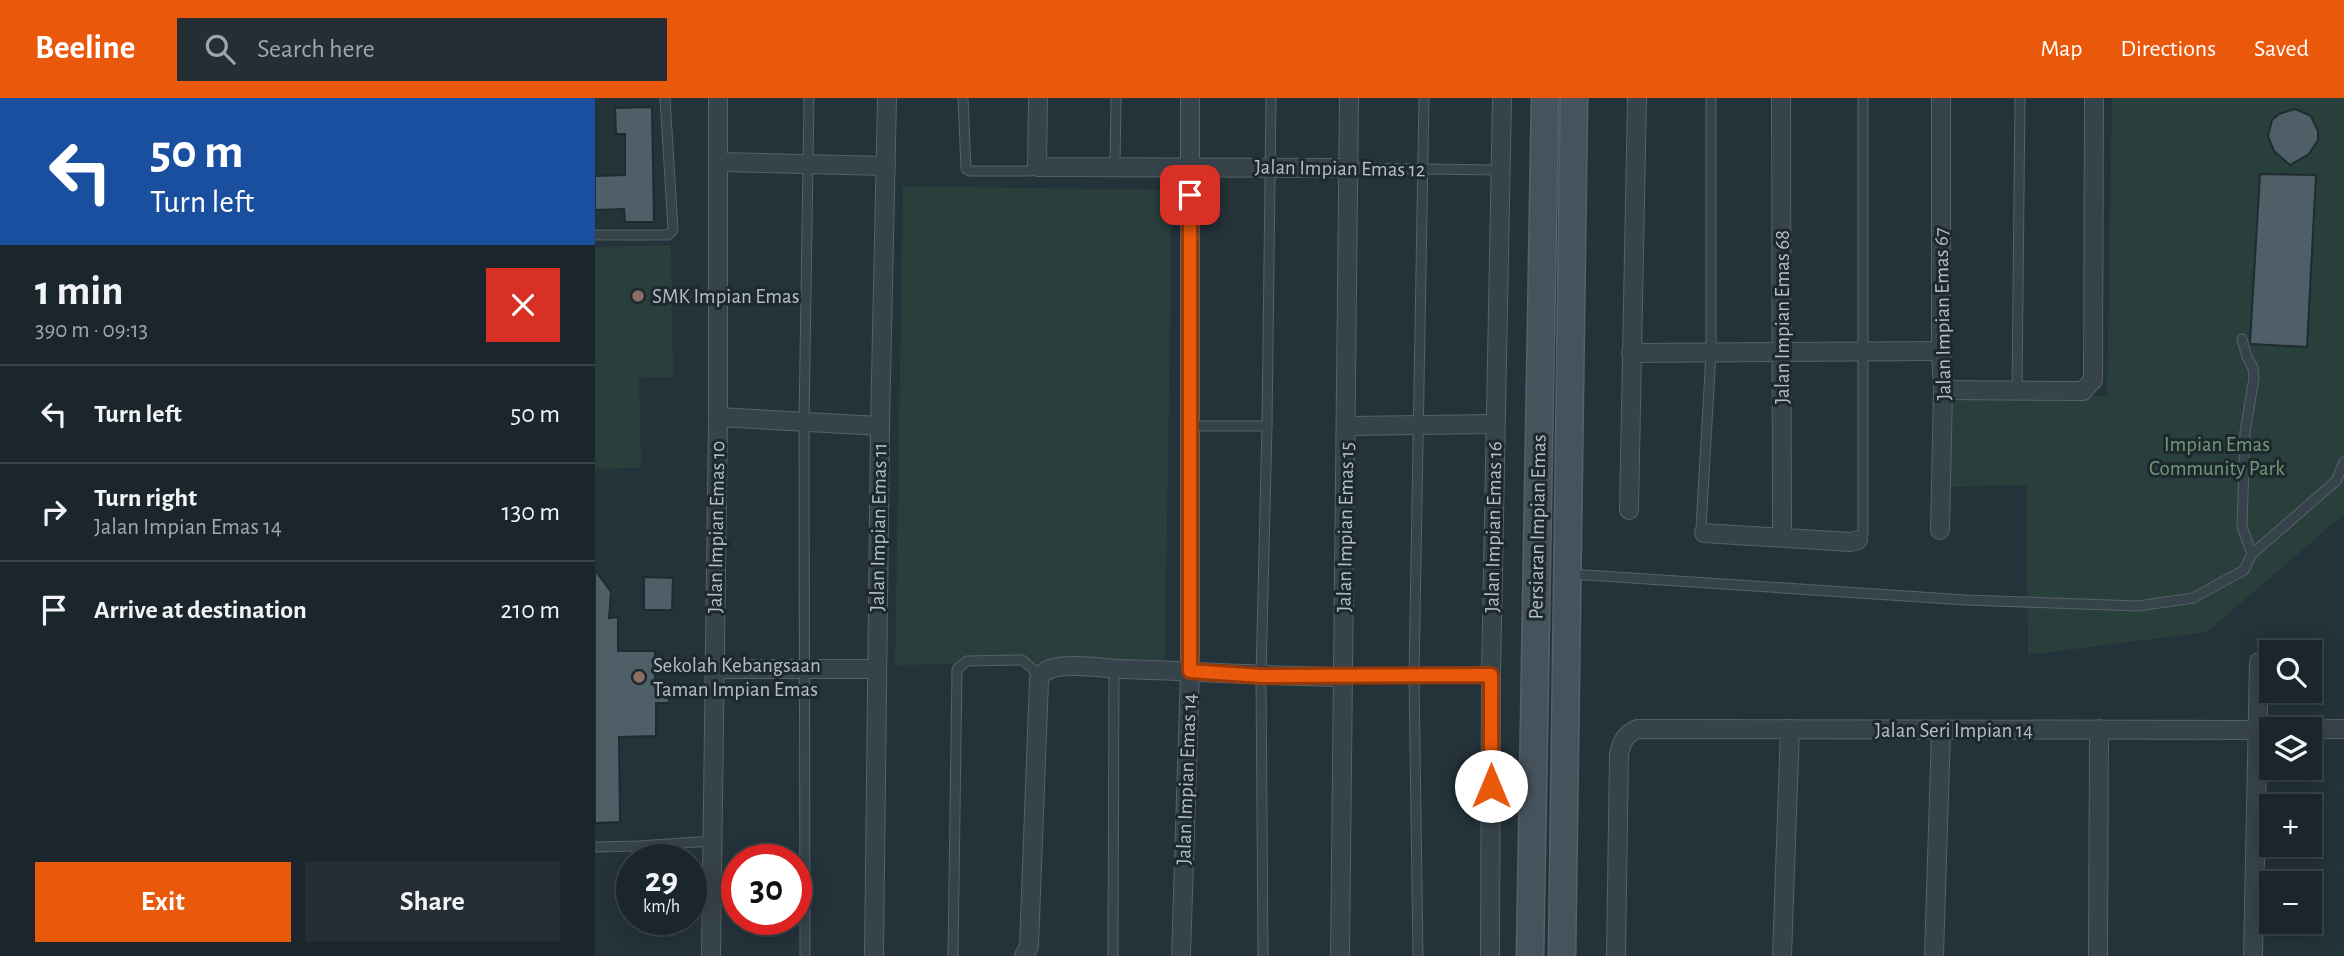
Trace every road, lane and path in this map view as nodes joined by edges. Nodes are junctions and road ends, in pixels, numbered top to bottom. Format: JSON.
{"nodes":[{"id":1,"x":665,"y":98,"type":"edge"},
{"id":2,"x":718,"y":98,"type":"edge"},
{"id":3,"x":809,"y":98,"type":"edge"},
{"id":4,"x":887,"y":98,"type":"edge"},
{"id":5,"x":964,"y":98,"type":"edge"},
{"id":6,"x":1038,"y":98,"type":"edge"},
{"id":7,"x":1116,"y":98,"type":"edge"},
{"id":8,"x":1190,"y":98,"type":"edge"},
{"id":9,"x":1271,"y":98,"type":"edge"},
{"id":10,"x":1349,"y":98,"type":"edge"},
{"id":11,"x":1424,"y":98,"type":"edge"},
{"id":12,"x":1502,"y":98,"type":"edge"},
{"id":13,"x":1545,"y":98,"type":"edge"},
{"id":14,"x":1574,"y":98,"type":"edge"},
{"id":15,"x":1637,"y":98,"type":"edge"},
{"id":16,"x":1711,"y":98,"type":"edge"},
{"id":17,"x":1781,"y":98,"type":"edge"},
{"id":18,"x":1863,"y":98,"type":"edge"},
{"id":19,"x":1941,"y":98,"type":"edge"},
{"id":20,"x":2020,"y":98,"type":"edge"},
{"id":21,"x":2094,"y":98,"type":"edge"},
{"id":22,"x":719,"y":162,"type":"junction"},
{"id":23,"x":808,"y":164,"type":"junction"},
{"id":24,"x":886,"y":166,"type":"junction"},
{"id":25,"x":1269,"y":166,"type":"junction"},
{"id":26,"x":1037,"y":167,"type":"junction"},
{"id":27,"x":1346,"y":168,"type":"junction"},
{"id":28,"x":1115,"y":169,"type":"junction"},
{"id":29,"x":1190,"y":169,"type":"junction"},
{"id":30,"x":1423,"y":169,"type":"junction"},
{"id":31,"x":1501,"y":170,"type":"junction"},
{"id":32,"x":595,"y":235,"type":"edge"},
{"id":33,"x":2242,"y":339,"type":"dead end"},
{"id":34,"x":1941,"y":351,"type":"junction"},
{"id":35,"x":1782,"y":352,"type":"junction"},
{"id":36,"x":1863,"y":352,"type":"junction"},
{"id":37,"x":1631,"y":353,"type":"junction"},
{"id":38,"x":1711,"y":353,"type":"junction"},
{"id":39,"x":1943,"y":390,"type":"junction"},
{"id":40,"x":2017,"y":391,"type":"junction"},
{"id":41,"x":718,"y":417,"type":"junction"},
{"id":42,"x":804,"y":422,"type":"junction"},
{"id":43,"x":1495,"y":424,"type":"junction"},
{"id":44,"x":1418,"y":425,"type":"junction"},
{"id":45,"x":880,"y":426,"type":"junction"},
{"id":46,"x":1190,"y":426,"type":"junction"},
{"id":47,"x":1267,"y":426,"type":"junction"},
{"id":48,"x":1347,"y":426,"type":"junction"},
{"id":49,"x":2344,"y":462,"type":"edge"},
{"id":50,"x":1629,"y":510,"type":"dead end"},
{"id":51,"x":1940,"y":530,"type":"dead end"},
{"id":52,"x":1704,"y":533,"type":"joint"},
{"id":53,"x":1783,"y":536,"type":"junction"},
{"id":54,"x":1858,"y":540,"type":"joint"},
{"id":55,"x":2252,"y":555,"type":"junction"},
{"id":56,"x":1567,"y":573,"type":"junction"},
{"id":57,"x":876,"y":668,"type":"junction"},
{"id":58,"x":714,"y":669,"type":"junction"},
{"id":59,"x":805,"y":669,"type":"junction"},
{"id":60,"x":1114,"y":669,"type":"junction"},
{"id":61,"x":1190,"y":671,"type":"junction"},
{"id":62,"x":1491,"y":675,"type":"junction"},
{"id":63,"x":1261,"y":676,"type":"junction"},
{"id":64,"x":1414,"y":676,"type":"junction"},
{"id":65,"x":1342,"y":677,"type":"junction"},
{"id":66,"x":1039,"y":680,"type":"junction"},
{"id":67,"x":1790,"y":729,"type":"junction"},
{"id":68,"x":2099,"y":729,"type":"junction"},
{"id":69,"x":2322,"y":729,"type":"edge"},
{"id":70,"x":2344,"y":729,"type":"edge"},
{"id":71,"x":2259,"y":730,"type":"edge"},
{"id":72,"x":1941,"y":731,"type":"junction"},
{"id":73,"x":2264,"y":780,"type":"edge"},
{"id":74,"x":712,"y":841,"type":"junction"},
{"id":75,"x":595,"y":847,"type":"edge"},
{"id":76,"x":1529,"y":953,"type":"edge"},
{"id":77,"x":711,"y":956,"type":"edge"},
{"id":78,"x":805,"y":956,"type":"edge"},
{"id":79,"x":874,"y":956,"type":"edge"},
{"id":80,"x":953,"y":956,"type":"edge"},
{"id":81,"x":1024,"y":956,"type":"edge"},
{"id":82,"x":1113,"y":956,"type":"edge"},
{"id":83,"x":1181,"y":956,"type":"edge"},
{"id":84,"x":1263,"y":956,"type":"edge"},
{"id":85,"x":1340,"y":956,"type":"edge"},
{"id":86,"x":1418,"y":956,"type":"edge"},
{"id":87,"x":1490,"y":956,"type":"edge"},
{"id":88,"x":1562,"y":956,"type":"edge"},
{"id":89,"x":1616,"y":956,"type":"edge"},
{"id":90,"x":1782,"y":956,"type":"edge"},
{"id":91,"x":1934,"y":956,"type":"edge"},
{"id":92,"x":2098,"y":956,"type":"edge"},
{"id":93,"x":2253,"y":956,"type":"edge"}],
"edges":[{"from":1,"to":32,"type":"lane"},
{"from":2,"to":22,"type":"street","name":"Jalan Impian Emas 10"},
{"from":3,"to":23,"type":"lane"},
{"from":4,"to":24,"type":"street","name":"Jalan Impian Emas 11"},
{"from":5,"to":26,"type":"lane"},
{"from":6,"to":26,"type":"street"},
{"from":7,"to":28,"type":"lane"},
{"from":8,"to":29,"type":"street","name":"Jalan Impian Emas 14"},
{"from":9,"to":25,"type":"lane"},
{"from":10,"to":27,"type":"street","name":"Jalan Impian Emas 15"},
{"from":11,"to":30,"type":"lane"},
{"from":12,"to":31,"type":"street","name":"Jalan Impian Emas 16"},
{"from":13,"to":76,"type":"main road","name":"Persiaran Impian Emas"},
{"from":14,"to":56,"type":"main road","name":"Persiaran Impian Emas"},
{"from":15,"to":37,"type":"street"},
{"from":16,"to":38,"type":"lane"},
{"from":17,"to":35,"type":"street","name":"Jalan Impian Emas 68"},
{"from":18,"to":36,"type":"lane"},
{"from":19,"to":34,"type":"street","name":"Jalan Impian Emas 67"},
{"from":20,"to":40,"type":"lane"},
{"from":21,"to":40,"type":"street"},
{"from":22,"to":23,"type":"street"},
{"from":22,"to":41,"type":"street","name":"Jalan Impian Emas 10"},
{"from":23,"to":24,"type":"street"},
{"from":23,"to":42,"type":"lane"},
{"from":24,"to":45,"type":"street","name":"Jalan Impian Emas 11"},
{"from":25,"to":27,"type":"street","name":"Jalan Impian Emas 12"},
{"from":25,"to":29,"type":"street","name":"Jalan Impian Emas 12"},
{"from":25,"to":47,"type":"lane"},
{"from":26,"to":28,"type":"street","name":"Jalan Impian Emas 12"},
{"from":27,"to":30,"type":"lane","name":"Jalan Impian Emas 12"},
{"from":27,"to":48,"type":"street","name":"Jalan Impian Emas 15"},
{"from":28,"to":29,"type":"street","name":"Jalan Impian Emas 12"},
{"from":29,"to":46,"type":"street","name":"Jalan Impian Emas 14"},
{"from":30,"to":31,"type":"lane","name":"Jalan Impian Emas 12"},
{"from":30,"to":44,"type":"lane"},
{"from":31,"to":43,"type":"street","name":"Jalan Impian Emas 16"},
{"from":33,"to":55,"type":"lane"},
{"from":34,"to":36,"type":"street"},
{"from":34,"to":39,"type":"street","name":"Jalan Impian Emas 67"},
{"from":35,"to":36,"type":"street"},
{"from":35,"to":38,"type":"street"},
{"from":35,"to":53,"type":"street","name":"Jalan Impian Emas 68"},
{"from":36,"to":54,"type":"lane"},
{"from":37,"to":38,"type":"street"},
{"from":37,"to":50,"type":"street"},
{"from":38,"to":52,"type":"lane"},
{"from":39,"to":40,"type":"street"},
{"from":39,"to":51,"type":"street","name":"Jalan Impian Emas 67"},
{"from":41,"to":42,"type":"street"},
{"from":41,"to":58,"type":"street","name":"Jalan Impian Emas 10"},
{"from":42,"to":45,"type":"street"},
{"from":42,"to":59,"type":"lane"},
{"from":43,"to":44,"type":"street"},
{"from":43,"to":62,"type":"street","name":"Jalan Impian Emas 16"},
{"from":44,"to":48,"type":"street"},
{"from":44,"to":64,"type":"lane"},
{"from":45,"to":57,"type":"street","name":"Jalan Impian Emas 11"},
{"from":46,"to":47,"type":"lane"},
{"from":46,"to":61,"type":"street","name":"Jalan Impian Emas 14"},
{"from":47,"to":63,"type":"lane"},
{"from":48,"to":65,"type":"street","name":"Jalan Impian Emas 15"},
{"from":49,"to":55,"type":"lane"},
{"from":52,"to":53,"type":"street"},
{"from":53,"to":54,"type":"street"},
{"from":55,"to":56,"type":"lane"},
{"from":56,"to":88,"type":"main road","name":"Persiaran Impian Emas"},
{"from":57,"to":59,"type":"street"},
{"from":57,"to":79,"type":"street","name":"Jalan Impian Emas 11"},
{"from":58,"to":59,"type":"street"},
{"from":58,"to":74,"type":"street","name":"Jalan Impian Emas 10"},
{"from":59,"to":78,"type":"lane"},
{"from":60,"to":61,"type":"street"},
{"from":60,"to":66,"type":"street"},
{"from":60,"to":82,"type":"lane"},
{"from":61,"to":63,"type":"street"},
{"from":61,"to":83,"type":"street","name":"Jalan Impian Emas 14"},
{"from":62,"to":64,"type":"lane"},
{"from":62,"to":87,"type":"street","name":"Jalan Impian Emas 16"},
{"from":63,"to":65,"type":"street"},
{"from":63,"to":84,"type":"lane"},
{"from":64,"to":65,"type":"lane"},
{"from":64,"to":86,"type":"lane"},
{"from":65,"to":85,"type":"street","name":"Jalan Impian Emas 15"},
{"from":66,"to":80,"type":"lane"},
{"from":66,"to":81,"type":"street"},
{"from":67,"to":72,"type":"street","name":"Jalan Seri Impian 14"},
{"from":67,"to":89,"type":"street","name":"Jalan Seri Impian 14"},
{"from":67,"to":90,"type":"street"},
{"from":68,"to":71,"type":"street","name":"Jalan Seri Impian 14"},
{"from":68,"to":72,"type":"street","name":"Jalan Seri Impian 14"},
{"from":68,"to":92,"type":"street"},
{"from":69,"to":70,"type":"street","name":"Jalan Seri Impian 14"},
{"from":72,"to":91,"type":"street"},
{"from":73,"to":93,"type":"street"},
{"from":74,"to":75,"type":"lane"},
{"from":74,"to":77,"type":"street","name":"Jalan Impian Emas 10"}]}
